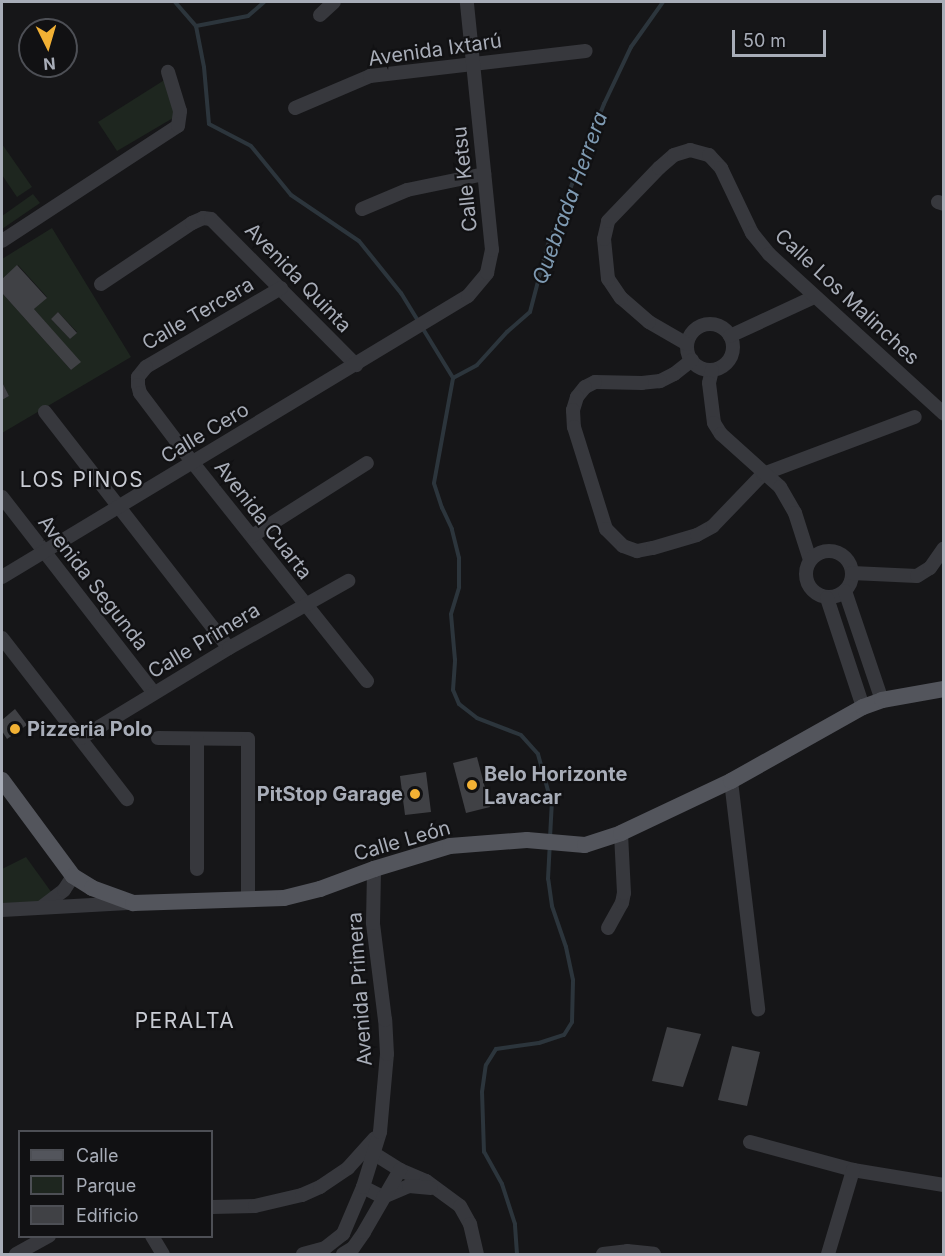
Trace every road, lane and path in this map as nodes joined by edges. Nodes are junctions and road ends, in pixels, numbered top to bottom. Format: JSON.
{"nodes":[{"id":1,"x":334,"y":2,"type":"edge"},
{"id":2,"x":467,"y":2,"type":"edge"},
{"id":3,"x":320,"y":15,"type":"dead end"},
{"id":4,"x":586,"y":51,"type":"dead end"},
{"id":5,"x":474,"y":64,"type":"junction"},
{"id":6,"x":168,"y":72,"type":"dead end"},
{"id":7,"x":295,"y":108,"type":"dead end"},
{"id":8,"x":484,"y":174,"type":"junction"},
{"id":9,"x":362,"y":209,"type":"dead end"},
{"id":10,"x":2,"y":241,"type":"edge"},
{"id":11,"x":101,"y":284,"type":"dead end"},
{"id":12,"x":281,"y":288,"type":"junction"},
{"id":13,"x":814,"y":297,"type":"junction"},
{"id":14,"x":427,"y":321,"type":"joint"},
{"id":15,"x":730,"y":336,"type":"junction"},
{"id":16,"x":687,"y":344,"type":"junction"},
{"id":17,"x":692,"y":360,"type":"junction"},
{"id":18,"x":356,"y":365,"type":"junction"},
{"id":19,"x":712,"y":370,"type":"junction"},
{"id":20,"x":138,"y":378,"type":"joint"},
{"id":21,"x":45,"y":412,"type":"dead end"},
{"id":22,"x":944,"y":414,"type":"edge"},
{"id":23,"x":915,"y":417,"type":"dead end"},
{"id":24,"x":193,"y":463,"type":"junction"},
{"id":25,"x":367,"y":463,"type":"dead end"},
{"id":26,"x":763,"y":474,"type":"junction"},
{"id":27,"x":2,"y":497,"type":"edge"},
{"id":28,"x":119,"y":506,"type":"junction"},
{"id":29,"x":252,"y":536,"type":"junction"},
{"id":30,"x":944,"y":548,"type":"edge"},
{"id":31,"x":42,"y":551,"type":"junction"},
{"id":32,"x":810,"y":560,"type":"junction"},
{"id":33,"x":852,"y":573,"type":"junction"},
{"id":34,"x":2,"y":577,"type":"edge"},
{"id":35,"x":348,"y":581,"type":"dead end"},
{"id":36,"x":845,"y":591,"type":"junction"},
{"id":37,"x":827,"y":598,"type":"junction"},
{"id":38,"x":305,"y":605,"type":"junction"},
{"id":39,"x":2,"y":638,"type":"edge"},
{"id":40,"x":229,"y":648,"type":"junction"},
{"id":41,"x":367,"y":681,"type":"dead end"},
{"id":42,"x":944,"y":689,"type":"edge"},
{"id":43,"x":154,"y":693,"type":"junction"},
{"id":44,"x":882,"y":700,"type":"junction"},
{"id":45,"x":863,"y":707,"type":"junction"},
{"id":46,"x":81,"y":738,"type":"junction"},
{"id":47,"x":158,"y":738,"type":"dead end"},
{"id":48,"x":197,"y":739,"type":"junction"},
{"id":49,"x":2,"y":780,"type":"edge"},
{"id":50,"x":731,"y":781,"type":"junction"},
{"id":51,"x":127,"y":798,"type":"dead end"},
{"id":52,"x":621,"y":833,"type":"junction"},
{"id":53,"x":196,"y":869,"type":"dead end"},
{"id":54,"x":374,"y":869,"type":"junction"},
{"id":55,"x":74,"y":876,"type":"junction"},
{"id":56,"x":248,"y":900,"type":"junction"},
{"id":57,"x":133,"y":903,"type":"junction"},
{"id":58,"x":41,"y":907,"type":"junction"},
{"id":59,"x":2,"y":910,"type":"edge"},
{"id":60,"x":608,"y":928,"type":"dead end"},
{"id":61,"x":759,"y":1009,"type":"dead end"},
{"id":62,"x":380,"y":1132,"type":"junction"},
{"id":63,"x":750,"y":1142,"type":"dead end"},
{"id":64,"x":373,"y":1152,"type":"junction"},
{"id":65,"x":400,"y":1170,"type":"junction"},
{"id":66,"x":854,"y":1170,"type":"junction"},
{"id":67,"x":944,"y":1185,"type":"edge"},
{"id":68,"x":363,"y":1187,"type":"junction"},
{"id":69,"x":442,"y":1192,"type":"junction"},
{"id":70,"x":383,"y":1197,"type":"junction"},
{"id":71,"x":213,"y":1207,"type":"edge"},
{"id":72,"x":45,"y":1238,"type":"edge"},
{"id":73,"x":153,"y":1238,"type":"edge"},
{"id":74,"x":16,"y":1254,"type":"edge"},
{"id":75,"x":163,"y":1254,"type":"edge"},
{"id":76,"x":303,"y":1254,"type":"edge"},
{"id":77,"x":343,"y":1254,"type":"edge"},
{"id":78,"x":477,"y":1254,"type":"edge"},
{"id":79,"x":603,"y":1254,"type":"edge"},
{"id":80,"x":654,"y":1254,"type":"edge"},
{"id":81,"x":828,"y":1254,"type":"edge"}],
"edges":[{"from":1,"to":3,"type":"street"},
{"from":2,"to":5,"type":"street","name":"Calle Ketsu"},
{"from":4,"to":5,"type":"street","name":"Avenida Ixtarú"},
{"from":5,"to":7,"type":"street","name":"Avenida Ixtarú"},
{"from":5,"to":8,"type":"street","name":"Calle Ketsu"},
{"from":6,"to":10,"type":"street"},
{"from":8,"to":9,"type":"street"},
{"from":8,"to":14,"type":"street","name":"Calle Ketsu"},
{"from":11,"to":12,"type":"street","name":"Avenida Quinta"},
{"from":12,"to":18,"type":"street","name":"Avenida Quinta"},
{"from":12,"to":20,"type":"street","name":"Calle Tercera"},
{"from":13,"to":15,"type":"street"},
{"from":13,"to":16,"type":"street","name":"Calle Los Malinches"},
{"from":13,"to":22,"type":"street","name":"Calle Los Malinches"},
{"from":14,"to":18,"type":"street","name":"Calle Cero"},
{"from":15,"to":16,"type":"street"},
{"from":15,"to":19,"type":"street"},
{"from":16,"to":17,"type":"street"},
{"from":17,"to":19,"type":"street"},
{"from":17,"to":26,"type":"street"},
{"from":18,"to":24,"type":"street","name":"Calle Cero"},
{"from":19,"to":26,"type":"street"},
{"from":20,"to":24,"type":"street","name":"Avenida Cuarta"},
{"from":21,"to":28,"type":"street"},
{"from":23,"to":26,"type":"street"},
{"from":24,"to":28,"type":"street","name":"Calle Cero"},
{"from":24,"to":29,"type":"street","name":"Avenida Cuarta"},
{"from":25,"to":29,"type":"street"},
{"from":26,"to":32,"type":"street"},
{"from":27,"to":31,"type":"street","name":"Avenida Segunda"},
{"from":28,"to":31,"type":"street","name":"Calle Cero"},
{"from":28,"to":40,"type":"street"},
{"from":29,"to":38,"type":"street","name":"Avenida Cuarta"},
{"from":30,"to":33,"type":"street"},
{"from":31,"to":34,"type":"street","name":"Calle Cero"},
{"from":31,"to":43,"type":"street","name":"Avenida Segunda"},
{"from":32,"to":33,"type":"street"},
{"from":32,"to":37,"type":"street"},
{"from":33,"to":36,"type":"street"},
{"from":35,"to":38,"type":"street","name":"Calle Primera"},
{"from":36,"to":37,"type":"street"},
{"from":36,"to":44,"type":"street"},
{"from":37,"to":45,"type":"street"},
{"from":38,"to":40,"type":"street","name":"Calle Primera"},
{"from":38,"to":41,"type":"street","name":"Avenida Cuarta"},
{"from":39,"to":46,"type":"street"},
{"from":40,"to":43,"type":"street","name":"Calle Primera"},
{"from":42,"to":44,"type":"main road","name":"Calle León"},
{"from":43,"to":46,"type":"street","name":"Calle Primera"},
{"from":44,"to":45,"type":"main road","name":"Calle León"},
{"from":45,"to":50,"type":"main road","name":"Calle León"},
{"from":46,"to":51,"type":"street"},
{"from":47,"to":48,"type":"street"},
{"from":48,"to":53,"type":"street"},
{"from":48,"to":56,"type":"street"},
{"from":49,"to":55,"type":"main road","name":"Calle León"},
{"from":50,"to":52,"type":"main road","name":"Calle León"},
{"from":50,"to":61,"type":"street"},
{"from":52,"to":54,"type":"main road","name":"Calle León"},
{"from":52,"to":60,"type":"street"},
{"from":54,"to":56,"type":"main road","name":"Calle León"},
{"from":54,"to":62,"type":"street","name":"Avenida Primera"},
{"from":55,"to":57,"type":"main road","name":"Calle León"},
{"from":55,"to":58,"type":"street"},
{"from":56,"to":57,"type":"main road","name":"Calle León"},
{"from":57,"to":58,"type":"street"},
{"from":58,"to":59,"type":"street"},
{"from":62,"to":64,"type":"street","name":"Avenida Primera"},
{"from":62,"to":71,"type":"street"},
{"from":63,"to":66,"type":"street"},
{"from":64,"to":65,"type":"street"},
{"from":64,"to":68,"type":"street","name":"Avenida Primera"},
{"from":65,"to":69,"type":"street"},
{"from":65,"to":70,"type":"street"},
{"from":66,"to":67,"type":"street"},
{"from":66,"to":81,"type":"street"},
{"from":68,"to":70,"type":"street"},
{"from":68,"to":76,"type":"street","name":"Avenida Primera"},
{"from":69,"to":70,"type":"street"},
{"from":69,"to":78,"type":"street"},
{"from":70,"to":77,"type":"street"},
{"from":72,"to":74,"type":"street"},
{"from":73,"to":75,"type":"street"},
{"from":79,"to":80,"type":"street"}]}
